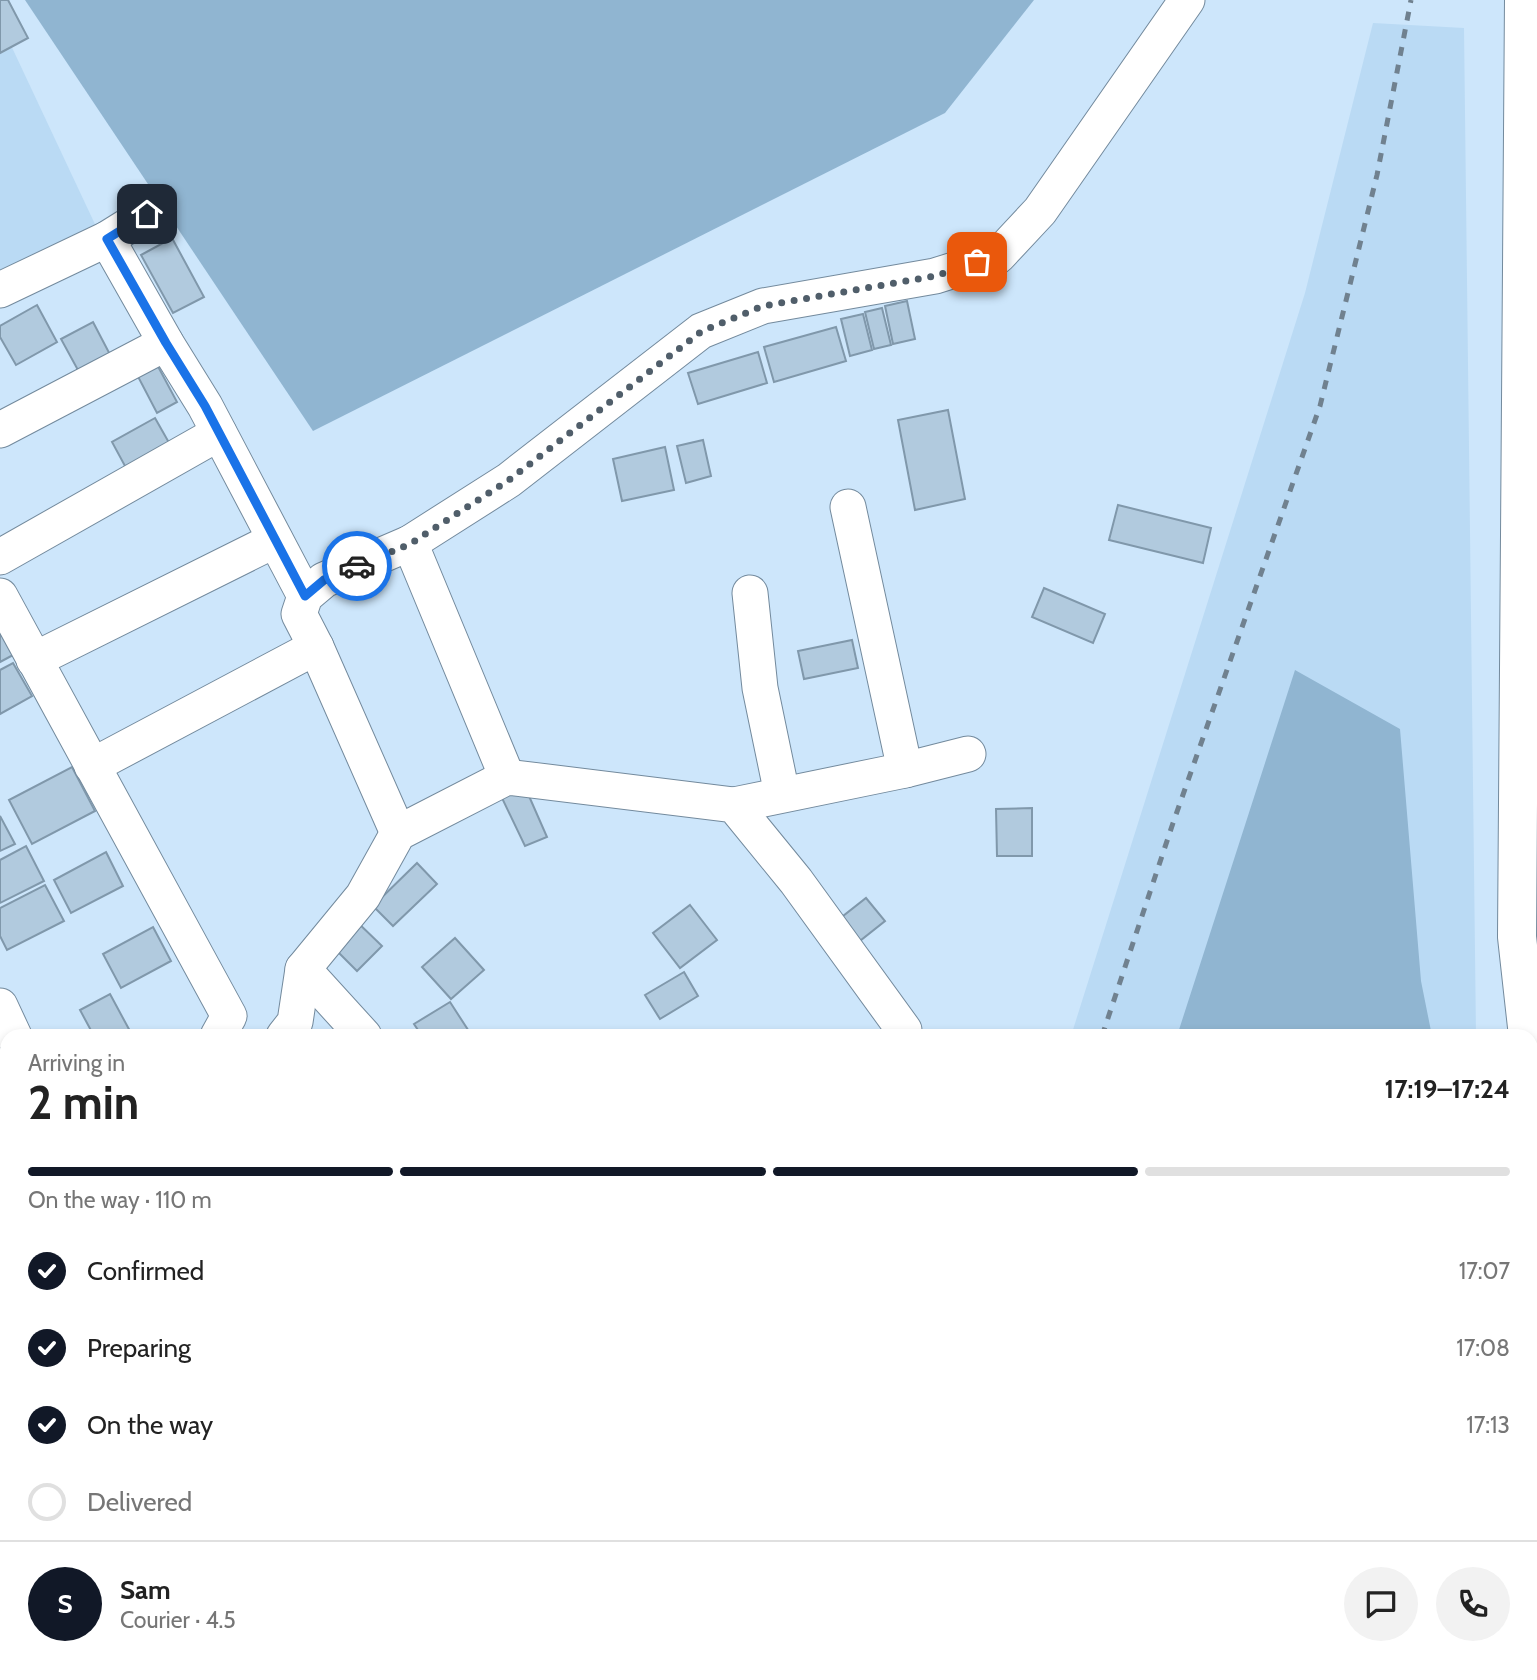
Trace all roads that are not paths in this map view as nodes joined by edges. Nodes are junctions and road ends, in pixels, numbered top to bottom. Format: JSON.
{"nodes":[{"id":1,"x":1187,"y":0,"type":"edge"},
{"id":2,"x":1524,"y":0,"type":"edge"},
{"id":3,"x":147,"y":214,"type":"dead end"},
{"id":4,"x":107,"y":239,"type":"junction"},
{"id":5,"x":0,"y":290,"type":"edge"},
{"id":6,"x":166,"y":343,"type":"junction"},
{"id":7,"x":0,"y":430,"type":"edge"},
{"id":8,"x":219,"y":433,"type":"junction"},
{"id":9,"x":848,"y":507,"type":"dead end"},
{"id":10,"x":275,"y":540,"type":"junction"},
{"id":11,"x":410,"y":544,"type":"junction"},
{"id":12,"x":0,"y":557,"type":"edge"},
{"id":13,"x":750,"y":593,"type":"dead end"},
{"id":14,"x":0,"y":596,"type":"edge"},
{"id":15,"x":305,"y":596,"type":"junction"},
{"id":16,"x":316,"y":647,"type":"junction"},
{"id":17,"x":34,"y":660,"type":"junction"},
{"id":18,"x":968,"y":754,"type":"dead end"},
{"id":19,"x":92,"y":766,"type":"junction"},
{"id":20,"x":905,"y":770,"type":"junction"},
{"id":21,"x":507,"y":777,"type":"junction"},
{"id":22,"x":782,"y":794,"type":"junction"},
{"id":23,"x":734,"y":805,"type":"junction"},
{"id":24,"x":398,"y":833,"type":"junction"},
{"id":25,"x":303,"y":969,"type":"junction"},
{"id":26,"x":222,"y":1029,"type":"edge"},
{"id":27,"x":290,"y":1029,"type":"edge"},
{"id":28,"x":358,"y":1029,"type":"edge"},
{"id":29,"x":903,"y":1029,"type":"edge"},
{"id":30,"x":1527,"y":1029,"type":"edge"}],
"edges":[{"from":1,"to":11,"type":"street"},
{"from":2,"to":30,"type":"main road"},
{"from":3,"to":4,"type":"street"},
{"from":4,"to":5,"type":"street"},
{"from":4,"to":6,"type":"street"},
{"from":6,"to":7,"type":"street"},
{"from":6,"to":8,"type":"street"},
{"from":8,"to":10,"type":"street"},
{"from":8,"to":12,"type":"street"},
{"from":9,"to":20,"type":"street"},
{"from":10,"to":15,"type":"street"},
{"from":10,"to":17,"type":"street"},
{"from":11,"to":15,"type":"street"},
{"from":11,"to":21,"type":"street"},
{"from":13,"to":22,"type":"street"},
{"from":14,"to":17,"type":"street"},
{"from":15,"to":16,"type":"street"},
{"from":16,"to":19,"type":"street"},
{"from":16,"to":24,"type":"street"},
{"from":17,"to":19,"type":"street"},
{"from":18,"to":20,"type":"street"},
{"from":19,"to":26,"type":"street"},
{"from":20,"to":22,"type":"street"},
{"from":21,"to":23,"type":"street"},
{"from":21,"to":24,"type":"street"},
{"from":22,"to":23,"type":"street"},
{"from":23,"to":29,"type":"street"},
{"from":24,"to":25,"type":"street"},
{"from":25,"to":27,"type":"street"},
{"from":25,"to":28,"type":"street"}]}
